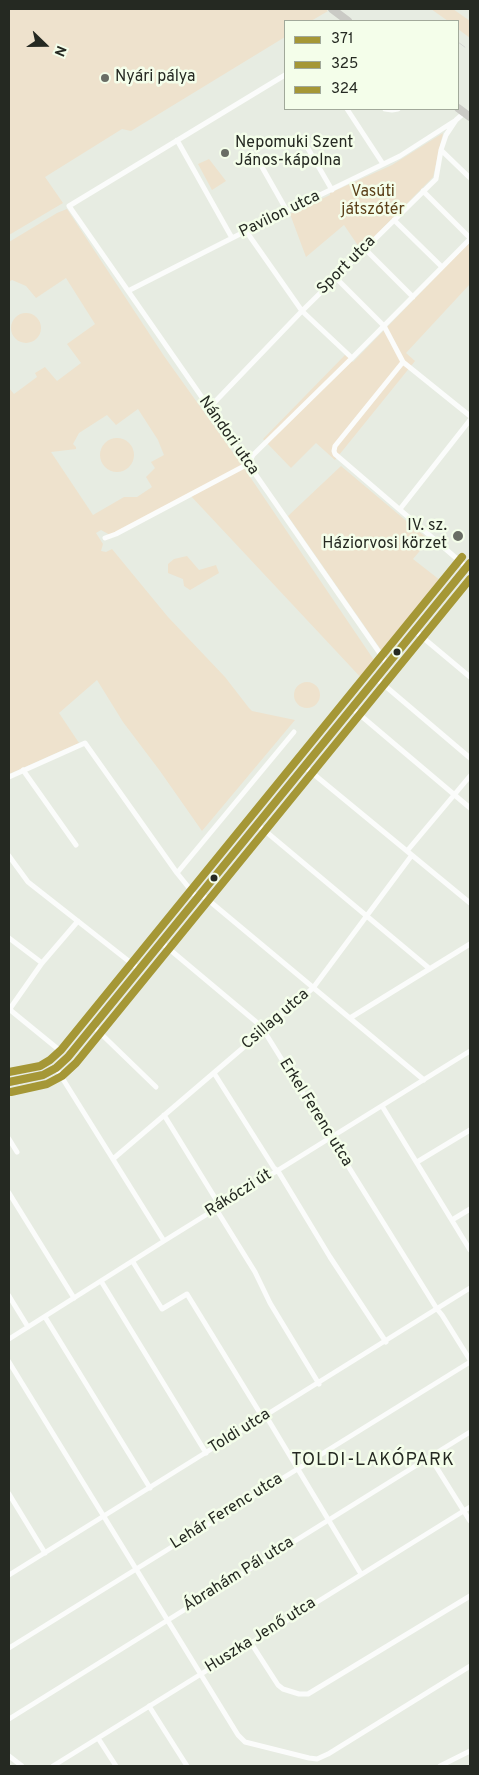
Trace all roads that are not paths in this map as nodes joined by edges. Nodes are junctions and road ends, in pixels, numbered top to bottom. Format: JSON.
{"nodes":[{"id":1,"x":332,"y":9,"type":"edge"},
{"id":2,"x":347,"y":20,"type":"edge"},
{"id":3,"x":284,"y":76,"type":"edge"},
{"id":4,"x":348,"y":110,"type":"edge"},
{"id":5,"x":464,"y":113,"type":"edge"},
{"id":6,"x":456,"y":120,"type":"junction"},
{"id":7,"x":176,"y":140,"type":"junction"},
{"id":8,"x":303,"y":140,"type":"dead end"},
{"id":9,"x":441,"y":150,"type":"junction"},
{"id":10,"x":258,"y":160,"type":"dead end"},
{"id":11,"x":383,"y":164,"type":"junction"},
{"id":12,"x":470,"y":178,"type":"edge"},
{"id":13,"x":332,"y":190,"type":"junction"},
{"id":14,"x":423,"y":191,"type":"junction"},
{"id":15,"x":287,"y":211,"type":"junction"},
{"id":16,"x":394,"y":220,"type":"junction"},
{"id":17,"x":246,"y":231,"type":"junction"},
{"id":18,"x":232,"y":238,"type":"junction"},
{"id":19,"x":470,"y":238,"type":"edge"},
{"id":20,"x":365,"y":249,"type":"junction"},
{"id":21,"x":442,"y":268,"type":"junction"},
{"id":22,"x":336,"y":278,"type":"junction"},
{"id":23,"x":128,"y":291,"type":"junction"},
{"id":24,"x":413,"y":297,"type":"junction"},
{"id":25,"x":302,"y":312,"type":"junction"},
{"id":26,"x":384,"y":326,"type":"junction"},
{"id":27,"x":352,"y":358,"type":"junction"},
{"id":28,"x":403,"y":362,"type":"junction"},
{"id":29,"x":209,"y":408,"type":"junction"},
{"id":30,"x":470,"y":416,"type":"edge"},
{"id":31,"x":470,"y":420,"type":"edge"},
{"id":32,"x":248,"y":464,"type":"junction"},
{"id":33,"x":400,"y":509,"type":"junction"},
{"id":34,"x":105,"y":538,"type":"dead end"},
{"id":35,"x":469,"y":567,"type":"edge"},
{"id":36,"x":415,"y":632,"type":"junction"},
{"id":37,"x":388,"y":665,"type":"junction"},
{"id":38,"x":470,"y":677,"type":"edge"},
{"id":39,"x":377,"y":679,"type":"junction"},
{"id":40,"x":353,"y":709,"type":"junction"},
{"id":41,"x":294,"y":732,"type":"dead end"},
{"id":42,"x":470,"y":758,"type":"edge"},
{"id":43,"x":306,"y":766,"type":"junction"},
{"id":44,"x":23,"y":770,"type":"junction"},
{"id":45,"x":470,"y":776,"type":"edge"},
{"id":46,"x":9,"y":777,"type":"edge"},
{"id":47,"x":454,"y":794,"type":"junction"},
{"id":48,"x":470,"y":808,"type":"edge"},
{"id":49,"x":258,"y":825,"type":"junction"},
{"id":50,"x":76,"y":845,"type":"dead end"},
{"id":51,"x":407,"y":851,"type":"junction"},
{"id":52,"x":412,"y":855,"type":"junction"},
{"id":53,"x":9,"y":856,"type":"edge"},
{"id":54,"x":176,"y":873,"type":"junction"},
{"id":55,"x":200,"y":896,"type":"junction"},
{"id":56,"x":470,"y":903,"type":"edge"},
{"id":57,"x":366,"y":916,"type":"junction"},
{"id":58,"x":78,"y":921,"type":"junction"},
{"id":59,"x":9,"y":938,"type":"edge"},
{"id":60,"x":162,"y":943,"type":"junction"},
{"id":61,"x":470,"y":944,"type":"edge"},
{"id":62,"x":42,"y":963,"type":"junction"},
{"id":63,"x":430,"y":969,"type":"junction"},
{"id":64,"x":140,"y":970,"type":"junction"},
{"id":65,"x":313,"y":988,"type":"junction"},
{"id":66,"x":9,"y":1010,"type":"edge"},
{"id":67,"x":350,"y":1018,"type":"junction"},
{"id":68,"x":94,"y":1027,"type":"junction"},
{"id":69,"x":264,"y":1030,"type":"junction"},
{"id":70,"x":58,"y":1049,"type":"dead end"},
{"id":71,"x":470,"y":1051,"type":"edge"},
{"id":72,"x":56,"y":1068,"type":"junction"},
{"id":73,"x":214,"y":1073,"type":"junction"},
{"id":74,"x":424,"y":1080,"type":"junction"},
{"id":75,"x":9,"y":1082,"type":"edge"},
{"id":76,"x":156,"y":1087,"type":"dead end"},
{"id":77,"x":382,"y":1106,"type":"junction"},
{"id":78,"x":164,"y":1115,"type":"junction"},
{"id":79,"x":470,"y":1130,"type":"edge"},
{"id":80,"x":9,"y":1138,"type":"edge"},
{"id":81,"x":330,"y":1138,"type":"junction"},
{"id":82,"x":17,"y":1152,"type":"dead end"},
{"id":83,"x":113,"y":1160,"type":"junction"},
{"id":84,"x":416,"y":1162,"type":"junction"},
{"id":85,"x":278,"y":1171,"type":"junction"},
{"id":86,"x":9,"y":1193,"type":"edge"},
{"id":87,"x":218,"y":1208,"type":"junction"},
{"id":88,"x":470,"y":1209,"type":"edge"},
{"id":89,"x":452,"y":1220,"type":"junction"},
{"id":90,"x":164,"y":1241,"type":"junction"},
{"id":91,"x":470,"y":1250,"type":"edge"},
{"id":92,"x":133,"y":1262,"type":"junction"},
{"id":93,"x":101,"y":1281,"type":"junction"},
{"id":94,"x":470,"y":1288,"type":"edge"},
{"id":95,"x":9,"y":1296,"type":"edge"},
{"id":96,"x":74,"y":1298,"type":"junction"},
{"id":97,"x":437,"y":1309,"type":"junction"},
{"id":98,"x":45,"y":1317,"type":"junction"},
{"id":99,"x":28,"y":1327,"type":"junction"},
{"id":100,"x":9,"y":1339,"type":"edge"},
{"id":101,"x":386,"y":1342,"type":"junction"},
{"id":102,"x":470,"y":1361,"type":"edge"},
{"id":103,"x":9,"y":1362,"type":"edge"},
{"id":104,"x":318,"y":1384,"type":"junction"},
{"id":105,"x":264,"y":1417,"type":"junction"},
{"id":106,"x":470,"y":1432,"type":"edge"},
{"id":107,"x":206,"y":1453,"type":"junction"},
{"id":108,"x":430,"y":1457,"type":"junction"},
{"id":109,"x":297,"y":1468,"type":"junction"},
{"id":110,"x":150,"y":1488,"type":"junction"},
{"id":111,"x":9,"y":1494,"type":"edge"},
{"id":112,"x":470,"y":1507,"type":"edge"},
{"id":113,"x":464,"y":1511,"type":"junction"},
{"id":114,"x":103,"y":1517,"type":"junction"},
{"id":115,"x":328,"y":1520,"type":"junction"},
{"id":116,"x":470,"y":1521,"type":"edge"},
{"id":117,"x":45,"y":1553,"type":"junction"},
{"id":118,"x":136,"y":1569,"type":"junction"},
{"id":119,"x":361,"y":1574,"type":"junction"},
{"id":120,"x":9,"y":1575,"type":"edge"},
{"id":121,"x":470,"y":1596,"type":"edge"},
{"id":122,"x":167,"y":1620,"type":"junction"},
{"id":123,"x":251,"y":1643,"type":"junction"},
{"id":124,"x":9,"y":1648,"type":"edge"},
{"id":125,"x":470,"y":1666,"type":"edge"},
{"id":126,"x":200,"y":1674,"type":"junction"},
{"id":127,"x":149,"y":1706,"type":"junction"},
{"id":128,"x":9,"y":1719,"type":"edge"},
{"id":129,"x":98,"y":1738,"type":"junction"},
{"id":130,"x":470,"y":1751,"type":"edge"},
{"id":131,"x":9,"y":1756,"type":"edge"},
{"id":132,"x":22,"y":1766,"type":"edge"},
{"id":133,"x":53,"y":1766,"type":"edge"},
{"id":134,"x":116,"y":1766,"type":"edge"},
{"id":135,"x":187,"y":1766,"type":"edge"},
{"id":136,"x":440,"y":1766,"type":"edge"}],
"edges":[{"from":1,"to":2,"type":"main road"},
{"from":3,"to":7,"type":"street"},
{"from":4,"to":11,"type":"street"},
{"from":5,"to":6,"type":"street","name":"Sport utca"},
{"from":6,"to":9,"type":"street","name":"Sport utca"},
{"from":6,"to":11,"type":"street","name":"Pavilon utca"},
{"from":7,"to":18,"type":"street"},
{"from":7,"to":23,"type":"street","name":"Nándori utca"},
{"from":8,"to":13,"type":"street"},
{"from":9,"to":12,"type":"street"},
{"from":9,"to":14,"type":"street","name":"Sport utca"},
{"from":10,"to":15,"type":"street"},
{"from":11,"to":13,"type":"street","name":"Pavilon utca"},
{"from":13,"to":15,"type":"street","name":"Pavilon utca"},
{"from":14,"to":16,"type":"street","name":"Sport utca"},
{"from":14,"to":19,"type":"street"},
{"from":15,"to":17,"type":"street","name":"Pavilon utca"},
{"from":16,"to":20,"type":"street","name":"Sport utca"},
{"from":16,"to":21,"type":"street"},
{"from":17,"to":18,"type":"street","name":"Pavilon utca"},
{"from":17,"to":25,"type":"street"},
{"from":18,"to":23,"type":"street","name":"Pavilon utca"},
{"from":19,"to":21,"type":"street"},
{"from":20,"to":22,"type":"street","name":"Sport utca"},
{"from":20,"to":24,"type":"street"},
{"from":21,"to":24,"type":"street"},
{"from":22,"to":25,"type":"street","name":"Sport utca"},
{"from":22,"to":26,"type":"street"},
{"from":23,"to":29,"type":"street","name":"Nándori utca"},
{"from":24,"to":26,"type":"street"},
{"from":25,"to":27,"type":"street"},
{"from":25,"to":29,"type":"street","name":"Sport utca"},
{"from":26,"to":27,"type":"street"},
{"from":26,"to":28,"type":"street"},
{"from":27,"to":32,"type":"street"},
{"from":28,"to":30,"type":"street"},
{"from":28,"to":33,"type":"street"},
{"from":29,"to":32,"type":"street","name":"Nándori utca"},
{"from":31,"to":33,"type":"street"},
{"from":32,"to":34,"type":"street"},
{"from":32,"to":37,"type":"street","name":"Nándori utca"},
{"from":33,"to":35,"type":"street"},
{"from":35,"to":36,"type":"main road"},
{"from":36,"to":37,"type":"main road"},
{"from":36,"to":38,"type":"street"},
{"from":37,"to":39,"type":"main road"},
{"from":39,"to":40,"type":"main road"},
{"from":39,"to":42,"type":"street"},
{"from":40,"to":43,"type":"main road"},
{"from":40,"to":47,"type":"street"},
{"from":41,"to":54,"type":"street"},
{"from":43,"to":49,"type":"main road"},
{"from":43,"to":51,"type":"street"},
{"from":44,"to":46,"type":"street"},
{"from":44,"to":50,"type":"street"},
{"from":44,"to":54,"type":"street"},
{"from":45,"to":47,"type":"street"},
{"from":47,"to":48,"type":"street"},
{"from":47,"to":51,"type":"street"},
{"from":49,"to":55,"type":"main road"},
{"from":49,"to":57,"type":"street"},
{"from":51,"to":52,"type":"street"},
{"from":52,"to":56,"type":"street"},
{"from":52,"to":57,"type":"street","name":"Csillag utca"},
{"from":53,"to":58,"type":"street"},
{"from":54,"to":55,"type":"street"},
{"from":55,"to":60,"type":"main road"},
{"from":55,"to":65,"type":"street"},
{"from":57,"to":63,"type":"street"},
{"from":57,"to":65,"type":"street","name":"Csillag utca"},
{"from":58,"to":62,"type":"street"},
{"from":58,"to":64,"type":"street"},
{"from":59,"to":62,"type":"street"},
{"from":60,"to":64,"type":"main road"},
{"from":60,"to":69,"type":"street","name":"Erkel Ferenc utca"},
{"from":61,"to":63,"type":"street"},
{"from":62,"to":66,"type":"street"},
{"from":63,"to":67,"type":"street"},
{"from":64,"to":68,"type":"main road"},
{"from":65,"to":67,"type":"street"},
{"from":65,"to":69,"type":"street","name":"Csillag utca"},
{"from":66,"to":70,"type":"street"},
{"from":67,"to":74,"type":"street"},
{"from":68,"to":72,"type":"main road"},
{"from":68,"to":76,"type":"street"},
{"from":69,"to":73,"type":"street","name":"Csillag utca"},
{"from":69,"to":81,"type":"street","name":"Erkel Ferenc utca"},
{"from":71,"to":74,"type":"street","name":"Rákóczi út"},
{"from":72,"to":75,"type":"main road"},
{"from":72,"to":83,"type":"street"},
{"from":73,"to":78,"type":"street","name":"Csillag utca"},
{"from":73,"to":85,"type":"street"},
{"from":74,"to":77,"type":"street","name":"Rákóczi út"},
{"from":77,"to":81,"type":"street","name":"Rákóczi út"},
{"from":77,"to":84,"type":"street"},
{"from":78,"to":83,"type":"street","name":"Csillag utca"},
{"from":78,"to":87,"type":"street"},
{"from":79,"to":84,"type":"street"},
{"from":80,"to":82,"type":"street"},
{"from":81,"to":85,"type":"street","name":"Rákóczi út"},
{"from":81,"to":97,"type":"street","name":"Erkel Ferenc utca"},
{"from":83,"to":90,"type":"street"},
{"from":84,"to":89,"type":"street"},
{"from":85,"to":87,"type":"street","name":"Rákóczi út"},
{"from":85,"to":101,"type":"street"},
{"from":86,"to":96,"type":"street"},
{"from":87,"to":90,"type":"street","name":"Rákóczi út"},
{"from":87,"to":104,"type":"street"},
{"from":88,"to":89,"type":"street"},
{"from":89,"to":91,"type":"street"},
{"from":90,"to":92,"type":"street","name":"Rákóczi út"},
{"from":92,"to":93,"type":"street","name":"Rákóczi út"},
{"from":92,"to":105,"type":"street"},
{"from":93,"to":96,"type":"street","name":"Rákóczi út"},
{"from":93,"to":107,"type":"street"},
{"from":94,"to":97,"type":"street","name":"Toldi utca"},
{"from":95,"to":99,"type":"street"},
{"from":96,"to":98,"type":"street","name":"Rákóczi út"},
{"from":97,"to":101,"type":"street","name":"Toldi utca"},
{"from":97,"to":102,"type":"street","name":"Erkel Ferenc utca"},
{"from":98,"to":99,"type":"street","name":"Rákóczi út"},
{"from":98,"to":110,"type":"street"},
{"from":99,"to":100,"type":"street","name":"Rákóczi út"},
{"from":101,"to":104,"type":"street","name":"Toldi utca"},
{"from":102,"to":109,"type":"street","name":"Lehár Ferenc utca"},
{"from":103,"to":114,"type":"street"},
{"from":104,"to":105,"type":"street","name":"Toldi utca"},
{"from":105,"to":107,"type":"street","name":"Toldi utca"},
{"from":105,"to":109,"type":"street"},
{"from":106,"to":108,"type":"street","name":"Ábrahám Pál utca"},
{"from":107,"to":110,"type":"street","name":"Toldi utca"},
{"from":108,"to":113,"type":"street"},
{"from":108,"to":115,"type":"street","name":"Ábrahám Pál utca"},
{"from":109,"to":115,"type":"street"},
{"from":109,"to":118,"type":"street","name":"Lehár Ferenc utca"},
{"from":110,"to":114,"type":"street","name":"Toldi utca"},
{"from":111,"to":117,"type":"street"},
{"from":112,"to":113,"type":"street","name":"Huszka Jenő utca"},
{"from":113,"to":116,"type":"street"},
{"from":113,"to":119,"type":"street","name":"Huszka Jenő utca"},
{"from":114,"to":117,"type":"street","name":"Toldi utca"},
{"from":114,"to":118,"type":"street"},
{"from":115,"to":119,"type":"street"},
{"from":115,"to":122,"type":"street","name":"Ábrahám Pál utca"},
{"from":117,"to":120,"type":"street","name":"Toldi utca"},
{"from":118,"to":122,"type":"street"},
{"from":118,"to":124,"type":"street","name":"Lehár Ferenc utca"},
{"from":119,"to":123,"type":"street","name":"Huszka Jenő utca"},
{"from":121,"to":123,"type":"street"},
{"from":122,"to":126,"type":"street"},
{"from":122,"to":128,"type":"street","name":"Ábrahám Pál utca"},
{"from":123,"to":126,"type":"street","name":"Huszka Jenő utca"},
{"from":125,"to":126,"type":"street"},
{"from":126,"to":127,"type":"street","name":"Huszka Jenő utca"},
{"from":127,"to":129,"type":"street","name":"Huszka Jenő utca"},
{"from":127,"to":135,"type":"street"},
{"from":129,"to":133,"type":"street","name":"Huszka Jenő utca"},
{"from":129,"to":134,"type":"street"},
{"from":130,"to":136,"type":"street"},
{"from":131,"to":132,"type":"street"}]}
